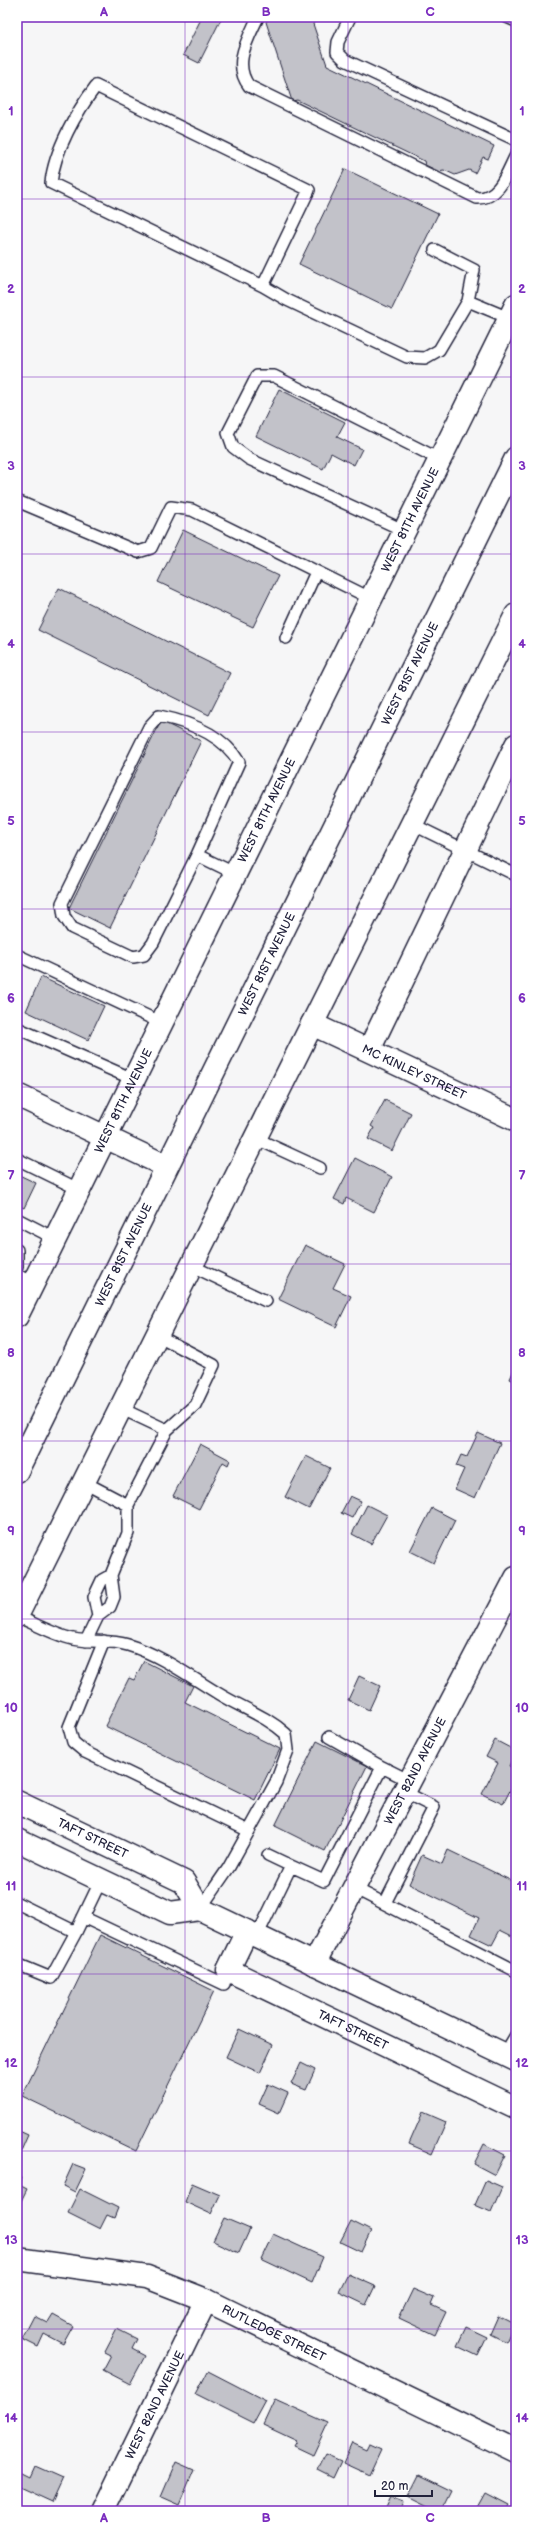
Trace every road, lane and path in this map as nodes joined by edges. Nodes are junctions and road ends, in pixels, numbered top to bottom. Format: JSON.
{"nodes":[{"id":1,"x":258,"y":17,"type":"edge"},
{"id":2,"x":350,"y":17,"type":"edge"},
{"id":3,"x":507,"y":17,"type":"edge"},
{"id":4,"x":516,"y":21,"type":"edge"},
{"id":5,"x":516,"y":140,"type":"edge"},
{"id":6,"x":516,"y":155,"type":"edge"},
{"id":7,"x":435,"y":250,"type":"dead end"},
{"id":8,"x":263,"y":286,"type":"junction"},
{"id":9,"x":468,"y":301,"type":"junction"},
{"id":10,"x":511,"y":322,"type":"edge"},
{"id":11,"x":516,"y":458,"type":"edge"},
{"id":12,"x":439,"y":459,"type":"junction"},
{"id":13,"x":17,"y":501,"type":"edge"},
{"id":14,"x":403,"y":530,"type":"junction"},
{"id":15,"x":316,"y":572,"type":"junction"},
{"id":16,"x":370,"y":598,"type":"junction"},
{"id":17,"x":516,"y":615,"type":"edge"},
{"id":18,"x":286,"y":638,"type":"dead end"},
{"id":19,"x":516,"y":745,"type":"edge"},
{"id":20,"x":412,"y":824,"type":"junction"},
{"id":21,"x":465,"y":850,"type":"junction"},
{"id":22,"x":196,"y":855,"type":"junction"},
{"id":23,"x":515,"y":872,"type":"edge"},
{"id":24,"x":236,"y":874,"type":"junction"},
{"id":25,"x":17,"y":955,"type":"edge"},
{"id":26,"x":162,"y":1023,"type":"junction"},
{"id":27,"x":312,"y":1024,"type":"junction"},
{"id":28,"x":17,"y":1028,"type":"edge"},
{"id":29,"x":369,"y":1050,"type":"junction"},
{"id":30,"x":135,"y":1080,"type":"junction"},
{"id":31,"x":17,"y":1095,"type":"edge"},
{"id":32,"x":516,"y":1120,"type":"edge"},
{"id":33,"x":106,"y":1138,"type":"junction"},
{"id":34,"x":255,"y":1138,"type":"junction"},
{"id":35,"x":17,"y":1159,"type":"edge"},
{"id":36,"x":166,"y":1166,"type":"junction"},
{"id":37,"x":320,"y":1168,"type":"dead end"},
{"id":38,"x":80,"y":1190,"type":"junction"},
{"id":39,"x":17,"y":1219,"type":"edge"},
{"id":40,"x":56,"y":1239,"type":"junction"},
{"id":41,"x":17,"y":1250,"type":"edge"},
{"id":42,"x":192,"y":1266,"type":"junction"},
{"id":43,"x":17,"y":1268,"type":"edge"},
{"id":44,"x":25,"y":1279,"type":"edge"},
{"id":45,"x":266,"y":1301,"type":"dead end"},
{"id":46,"x":17,"y":1316,"type":"edge"},
{"id":47,"x":157,"y":1335,"type":"junction"},
{"id":48,"x":120,"y":1408,"type":"junction"},
{"id":49,"x":167,"y":1430,"type":"junction"},
{"id":50,"x":17,"y":1470,"type":"edge"},
{"id":51,"x":84,"y":1482,"type":"junction"},
{"id":52,"x":128,"y":1505,"type":"junction"},
{"id":53,"x":111,"y":1575,"type":"junction"},
{"id":54,"x":516,"y":1578,"type":"edge"},
{"id":55,"x":17,"y":1616,"type":"edge"},
{"id":56,"x":98,"y":1616,"type":"junction"},
{"id":57,"x":86,"y":1641,"type":"junction"},
{"id":58,"x":104,"y":1641,"type":"junction"},
{"id":59,"x":329,"y":1737,"type":"dead end"},
{"id":60,"x":382,"y":1767,"type":"junction"},
{"id":61,"x":407,"y":1787,"type":"junction"},
{"id":62,"x":17,"y":1802,"type":"edge"},
{"id":63,"x":251,"y":1828,"type":"junction"},
{"id":64,"x":17,"y":1840,"type":"edge"},
{"id":65,"x":268,"y":1855,"type":"dead end"},
{"id":66,"x":291,"y":1866,"type":"junction"},
{"id":67,"x":101,"y":1880,"type":"junction"},
{"id":68,"x":354,"y":1888,"type":"junction"},
{"id":69,"x":17,"y":1903,"type":"edge"},
{"id":70,"x":385,"y":1903,"type":"junction"},
{"id":71,"x":200,"y":1909,"type":"junction"},
{"id":72,"x":83,"y":1917,"type":"junction"},
{"id":73,"x":76,"y":1932,"type":"junction"},
{"id":74,"x":252,"y":1934,"type":"junction"},
{"id":75,"x":17,"y":1964,"type":"edge"},
{"id":76,"x":314,"y":1964,"type":"junction"},
{"id":77,"x":228,"y":1970,"type":"junction"},
{"id":78,"x":516,"y":1972,"type":"edge"},
{"id":79,"x":516,"y":2035,"type":"edge"},
{"id":80,"x":510,"y":2058,"type":"edge"},
{"id":81,"x":516,"y":2108,"type":"edge"},
{"id":82,"x":17,"y":2259,"type":"edge"},
{"id":83,"x":206,"y":2300,"type":"junction"},
{"id":84,"x":516,"y":2451,"type":"edge"},
{"id":85,"x":103,"y":2511,"type":"edge"}],
"edges":[{"from":1,"to":6,"type":"lane"},
{"from":2,"to":5,"type":"lane"},
{"from":3,"to":4,"type":"lane"},
{"from":7,"to":9,"type":"lane"},
{"from":8,"to":8,"type":"lane"},
{"from":8,"to":9,"type":"lane"},
{"from":9,"to":10,"type":"lane"},
{"from":10,"to":12,"type":"street","name":"WEST 81TH AVENUE"},
{"from":11,"to":36,"type":"street","name":"WEST 81ST AVENUE"},
{"from":12,"to":14,"type":"street","name":"WEST 81TH AVENUE"},
{"from":12,"to":14,"type":"lane"},
{"from":13,"to":15,"type":"lane"},
{"from":14,"to":16,"type":"street","name":"WEST 81TH AVENUE"},
{"from":15,"to":16,"type":"lane"},
{"from":15,"to":18,"type":"lane"},
{"from":16,"to":24,"type":"street","name":"WEST 81TH AVENUE"},
{"from":17,"to":20,"type":"street"},
{"from":19,"to":21,"type":"street"},
{"from":20,"to":21,"type":"lane"},
{"from":20,"to":27,"type":"street"},
{"from":21,"to":23,"type":"lane"},
{"from":21,"to":29,"type":"street"},
{"from":22,"to":22,"type":"lane"},
{"from":22,"to":24,"type":"lane"},
{"from":24,"to":26,"type":"street","name":"WEST 81TH AVENUE"},
{"from":25,"to":26,"type":"lane"},
{"from":26,"to":30,"type":"street","name":"WEST 81TH AVENUE"},
{"from":27,"to":29,"type":"street","name":"MC KINLEY STREET"},
{"from":27,"to":34,"type":"street"},
{"from":28,"to":30,"type":"lane"},
{"from":29,"to":32,"type":"street","name":"MC KINLEY STREET"},
{"from":30,"to":33,"type":"street","name":"WEST 81TH AVENUE"},
{"from":31,"to":33,"type":"street"},
{"from":33,"to":36,"type":"street"},
{"from":33,"to":38,"type":"street","name":"WEST 81TH AVENUE"},
{"from":34,"to":37,"type":"lane"},
{"from":34,"to":42,"type":"street"},
{"from":35,"to":38,"type":"lane"},
{"from":36,"to":50,"type":"street","name":"WEST 81ST AVENUE"},
{"from":38,"to":40,"type":"street","name":"WEST 81TH AVENUE"},
{"from":39,"to":40,"type":"lane"},
{"from":40,"to":44,"type":"street","name":"WEST 81TH AVENUE"},
{"from":41,"to":43,"type":"lane"},
{"from":42,"to":45,"type":"lane"},
{"from":42,"to":47,"type":"street"},
{"from":44,"to":46,"type":"street","name":"WEST 81TH AVENUE"},
{"from":47,"to":48,"type":"street"},
{"from":47,"to":49,"type":"lane"},
{"from":48,"to":49,"type":"lane"},
{"from":48,"to":51,"type":"street"},
{"from":49,"to":52,"type":"lane"},
{"from":51,"to":52,"type":"lane"},
{"from":51,"to":55,"type":"street"},
{"from":52,"to":53,"type":"lane"},
{"from":53,"to":56,"type":"lane"},
{"from":53,"to":56,"type":"lane"},
{"from":54,"to":61,"type":"street","name":"WEST 82ND AVENUE"},
{"from":55,"to":57,"type":"lane"},
{"from":56,"to":57,"type":"lane"},
{"from":57,"to":58,"type":"lane"},
{"from":58,"to":63,"type":"lane"},
{"from":58,"to":63,"type":"lane"},
{"from":59,"to":60,"type":"lane"},
{"from":60,"to":61,"type":"lane"},
{"from":60,"to":66,"type":"lane"},
{"from":61,"to":68,"type":"street","name":"WEST 82ND AVENUE"},
{"from":61,"to":70,"type":"lane"},
{"from":62,"to":71,"type":"street","name":"TAFT STREET"},
{"from":63,"to":71,"type":"lane"},
{"from":64,"to":67,"type":"street"},
{"from":65,"to":66,"type":"lane"},
{"from":66,"to":74,"type":"lane"},
{"from":67,"to":71,"type":"street"},
{"from":67,"to":72,"type":"lane"},
{"from":68,"to":70,"type":"lane"},
{"from":68,"to":76,"type":"street","name":"WEST 82ND AVENUE"},
{"from":69,"to":73,"type":"lane"},
{"from":70,"to":78,"type":"lane"},
{"from":71,"to":74,"type":"street"},
{"from":72,"to":73,"type":"lane"},
{"from":72,"to":77,"type":"lane"},
{"from":73,"to":75,"type":"lane"},
{"from":74,"to":76,"type":"street"},
{"from":74,"to":77,"type":"street"},
{"from":76,"to":80,"type":"street"},
{"from":77,"to":81,"type":"street","name":"TAFT STREET"},
{"from":79,"to":80,"type":"lane"},
{"from":82,"to":83,"type":"street","name":"RUTLEDGE STREET"},
{"from":83,"to":84,"type":"street","name":"RUTLEDGE STREET"},
{"from":83,"to":85,"type":"street","name":"WEST 82ND AVENUE"}]}
